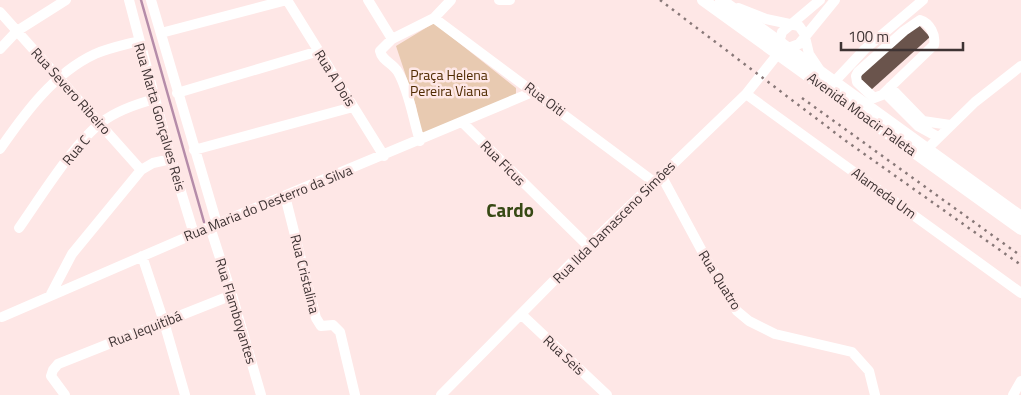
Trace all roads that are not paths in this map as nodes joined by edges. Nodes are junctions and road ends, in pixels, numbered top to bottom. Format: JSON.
{"nodes":[{"id":1,"x":66,"y":0,"type":"edge"},
{"id":2,"x":129,"y":0,"type":"edge"},
{"id":3,"x":151,"y":0,"type":"edge"},
{"id":4,"x":287,"y":0,"type":"edge"},
{"id":5,"x":368,"y":0,"type":"edge"},
{"id":6,"x":451,"y":0,"type":"edge"},
{"id":7,"x":500,"y":0,"type":"edge"},
{"id":8,"x":510,"y":0,"type":"edge"},
{"id":9,"x":703,"y":0,"type":"edge"},
{"id":10,"x":820,"y":0,"type":"edge"},
{"id":11,"x":835,"y":0,"type":"edge"},
{"id":12,"x":923,"y":0,"type":"edge"},
{"id":13,"x":723,"y":1,"type":"edge"},
{"id":14,"x":0,"y":12,"type":"edge"},
{"id":15,"x":434,"y":18,"type":"junction"},
{"id":16,"x":791,"y":23,"type":"junction"},
{"id":17,"x":17,"y":31,"type":"junction"},
{"id":18,"x":161,"y":33,"type":"junction"},
{"id":19,"x":805,"y":37,"type":"junction"},
{"id":20,"x":392,"y":40,"type":"junction"},
{"id":21,"x":139,"y":41,"type":"junction"},
{"id":22,"x":0,"y":49,"type":"edge"},
{"id":23,"x":781,"y":50,"type":"junction"},
{"id":24,"x":319,"y":51,"type":"junction"},
{"id":25,"x":1021,"y":66,"type":"edge"},
{"id":26,"x":819,"y":70,"type":"junction"},
{"id":27,"x":60,"y":78,"type":"junction"},
{"id":28,"x":834,"y":82,"type":"junction"},
{"id":29,"x":888,"y":90,"type":"junction"},
{"id":30,"x":535,"y":91,"type":"junction"},
{"id":31,"x":177,"y":93,"type":"junction"},
{"id":32,"x":746,"y":94,"type":"junction"},
{"id":33,"x":155,"y":99,"type":"junction"},
{"id":34,"x":353,"y":107,"type":"junction"},
{"id":35,"x":462,"y":122,"type":"junction"},
{"id":36,"x":100,"y":123,"type":"junction"},
{"id":37,"x":950,"y":125,"type":"junction"},
{"id":38,"x":938,"y":137,"type":"junction"},
{"id":39,"x":420,"y":141,"type":"junction"},
{"id":40,"x":0,"y":149,"type":"edge"},
{"id":41,"x":194,"y":150,"type":"junction"},
{"id":42,"x":926,"y":150,"type":"junction"},
{"id":43,"x":384,"y":156,"type":"junction"},
{"id":44,"x":171,"y":159,"type":"junction"},
{"id":45,"x":141,"y":170,"type":"junction"},
{"id":46,"x":658,"y":178,"type":"junction"},
{"id":47,"x":285,"y":196,"type":"junction"},
{"id":48,"x":1019,"y":212,"type":"edge"},
{"id":49,"x":213,"y":225,"type":"junction"},
{"id":50,"x":19,"y":228,"type":"dead end"},
{"id":51,"x":1021,"y":229,"type":"edge"},
{"id":52,"x":194,"y":234,"type":"junction"},
{"id":53,"x":588,"y":246,"type":"junction"},
{"id":54,"x":142,"y":256,"type":"junction"},
{"id":55,"x":1021,"y":293,"type":"edge"},
{"id":56,"x":51,"y":294,"type":"junction"},
{"id":57,"x":232,"y":295,"type":"junction"},
{"id":58,"x":522,"y":315,"type":"junction"},
{"id":59,"x":2,"y":317,"type":"dead end"},
{"id":60,"x":164,"y":322,"type":"junction"},
{"id":61,"x":1021,"y":381,"type":"edge"},
{"id":62,"x":64,"y":395,"type":"edge"},
{"id":63,"x":185,"y":395,"type":"edge"},
{"id":64,"x":260,"y":395,"type":"edge"},
{"id":65,"x":355,"y":395,"type":"edge"},
{"id":66,"x":441,"y":395,"type":"edge"},
{"id":67,"x":607,"y":395,"type":"edge"},
{"id":68,"x":875,"y":395,"type":"edge"},
{"id":69,"x":1013,"y":395,"type":"edge"}],
"edges":[{"from":1,"to":17,"type":"street"},
{"from":2,"to":21,"type":"street","name":"Rua Marta Gonçalves Reis"},
{"from":3,"to":18,"type":"street","name":"Rua Marta Gonçalves Reis"},
{"from":4,"to":18,"type":"street"},
{"from":4,"to":24,"type":"street","name":"Rua A Dois"},
{"from":5,"to":20,"type":"street"},
{"from":6,"to":15,"type":"street"},
{"from":7,"to":8,"type":"street"},
{"from":9,"to":23,"type":"main road","name":"Avenida Moacir Paleta"},
{"from":10,"to":16,"type":"street"},
{"from":11,"to":19,"type":"street"},
{"from":12,"to":28,"type":"street"},
{"from":13,"to":16,"type":"street"},
{"from":13,"to":23,"type":"main road","name":"Avenida Moacir Paleta"},
{"from":14,"to":17,"type":"street","name":"Rua Severo Ribeiro"},
{"from":15,"to":20,"type":"street"},
{"from":15,"to":30,"type":"street","name":"Rua Oiti"},
{"from":16,"to":19,"type":"street"},
{"from":16,"to":23,"type":"street"},
{"from":17,"to":22,"type":"street"},
{"from":17,"to":27,"type":"street","name":"Rua Severo Ribeiro"},
{"from":18,"to":31,"type":"street","name":"Rua Marta Gonçalves Reis"},
{"from":19,"to":23,"type":"street"},
{"from":19,"to":26,"type":"street"},
{"from":20,"to":39,"type":"street"},
{"from":21,"to":27,"type":"street"},
{"from":21,"to":33,"type":"street","name":"Rua Marta Gonçalves Reis"},
{"from":23,"to":26,"type":"main road","name":"Avenida Moacir Paleta"},
{"from":23,"to":32,"type":"street","name":"Rua Ilda Damasceno Simôes"},
{"from":23,"to":51,"type":"main road","name":"Avenida Moacir Paleta"},
{"from":24,"to":31,"type":"street"},
{"from":24,"to":34,"type":"street","name":"Rua A Dois"},
{"from":25,"to":37,"type":"street"},
{"from":26,"to":28,"type":"main road","name":"Avenida Moacir Paleta"},
{"from":27,"to":36,"type":"street","name":"Rua Severo Ribeiro"},
{"from":27,"to":40,"type":"street"},
{"from":28,"to":42,"type":"main road","name":"Avenida Moacir Paleta"},
{"from":29,"to":29,"type":"street"},
{"from":29,"to":37,"type":"street"},
{"from":29,"to":38,"type":"street"},
{"from":30,"to":35,"type":"street","name":"Rua Maria do Desterro da Silva"},
{"from":30,"to":46,"type":"street","name":"Rua Oiti"},
{"from":31,"to":41,"type":"street","name":"Rua Marta Gonçalves Reis"},
{"from":32,"to":46,"type":"street","name":"Rua Ilda Damasceno Simôes"},
{"from":32,"to":55,"type":"street","name":"Alameda Um"},
{"from":33,"to":36,"type":"street","name":"Rua C"},
{"from":33,"to":44,"type":"street","name":"Rua Marta Gonçalves Reis"},
{"from":34,"to":41,"type":"street"},
{"from":34,"to":43,"type":"street","name":"Rua A Dois"},
{"from":35,"to":39,"type":"street","name":"Rua Maria do Desterro da Silva"},
{"from":35,"to":53,"type":"street","name":"Rua Ficus"},
{"from":36,"to":45,"type":"street","name":"Rua Severo Ribeiro"},
{"from":36,"to":50,"type":"street","name":"Rua C"},
{"from":37,"to":38,"type":"street"},
{"from":38,"to":42,"type":"street"},
{"from":39,"to":43,"type":"street","name":"Rua Maria do Desterro da Silva"},
{"from":41,"to":49,"type":"street","name":"Rua Marta Gonçalves Reis"},
{"from":42,"to":48,"type":"main road","name":"Avenida Moacir Paleta"},
{"from":43,"to":47,"type":"street","name":"Rua Maria do Desterro da Silva"},
{"from":44,"to":45,"type":"street"},
{"from":44,"to":52,"type":"street","name":"Rua Marta Gonçalves Reis"},
{"from":45,"to":56,"type":"street"},
{"from":46,"to":53,"type":"street","name":"Rua Ilda Damasceno Simôes"},
{"from":46,"to":68,"type":"street","name":"Rua Quatro"},
{"from":47,"to":49,"type":"street","name":"Rua Maria do Desterro da Silva"},
{"from":47,"to":65,"type":"street","name":"Rua Cristalina"},
{"from":49,"to":52,"type":"street","name":"Rua Maria do Desterro da Silva"},
{"from":49,"to":57,"type":"street","name":"Rua Flamboyantes"},
{"from":52,"to":54,"type":"street","name":"Rua Maria do Desterro da Silva"},
{"from":53,"to":58,"type":"street","name":"Rua Ilda Damasceno Simôes"},
{"from":54,"to":56,"type":"street","name":"Rua Maria do Desterro da Silva"},
{"from":54,"to":60,"type":"street"},
{"from":56,"to":59,"type":"street","name":"Rua Maria do Desterro da Silva"},
{"from":57,"to":60,"type":"street","name":"Rua Jequitibá"},
{"from":57,"to":64,"type":"street","name":"Rua Flamboyantes"},
{"from":58,"to":66,"type":"street","name":"Rua Ilda Damasceno Simôes"},
{"from":58,"to":67,"type":"street","name":"Rua Seis"},
{"from":60,"to":62,"type":"street","name":"Rua Jequitibá"},
{"from":60,"to":63,"type":"street"},
{"from":61,"to":69,"type":"street"}]}
